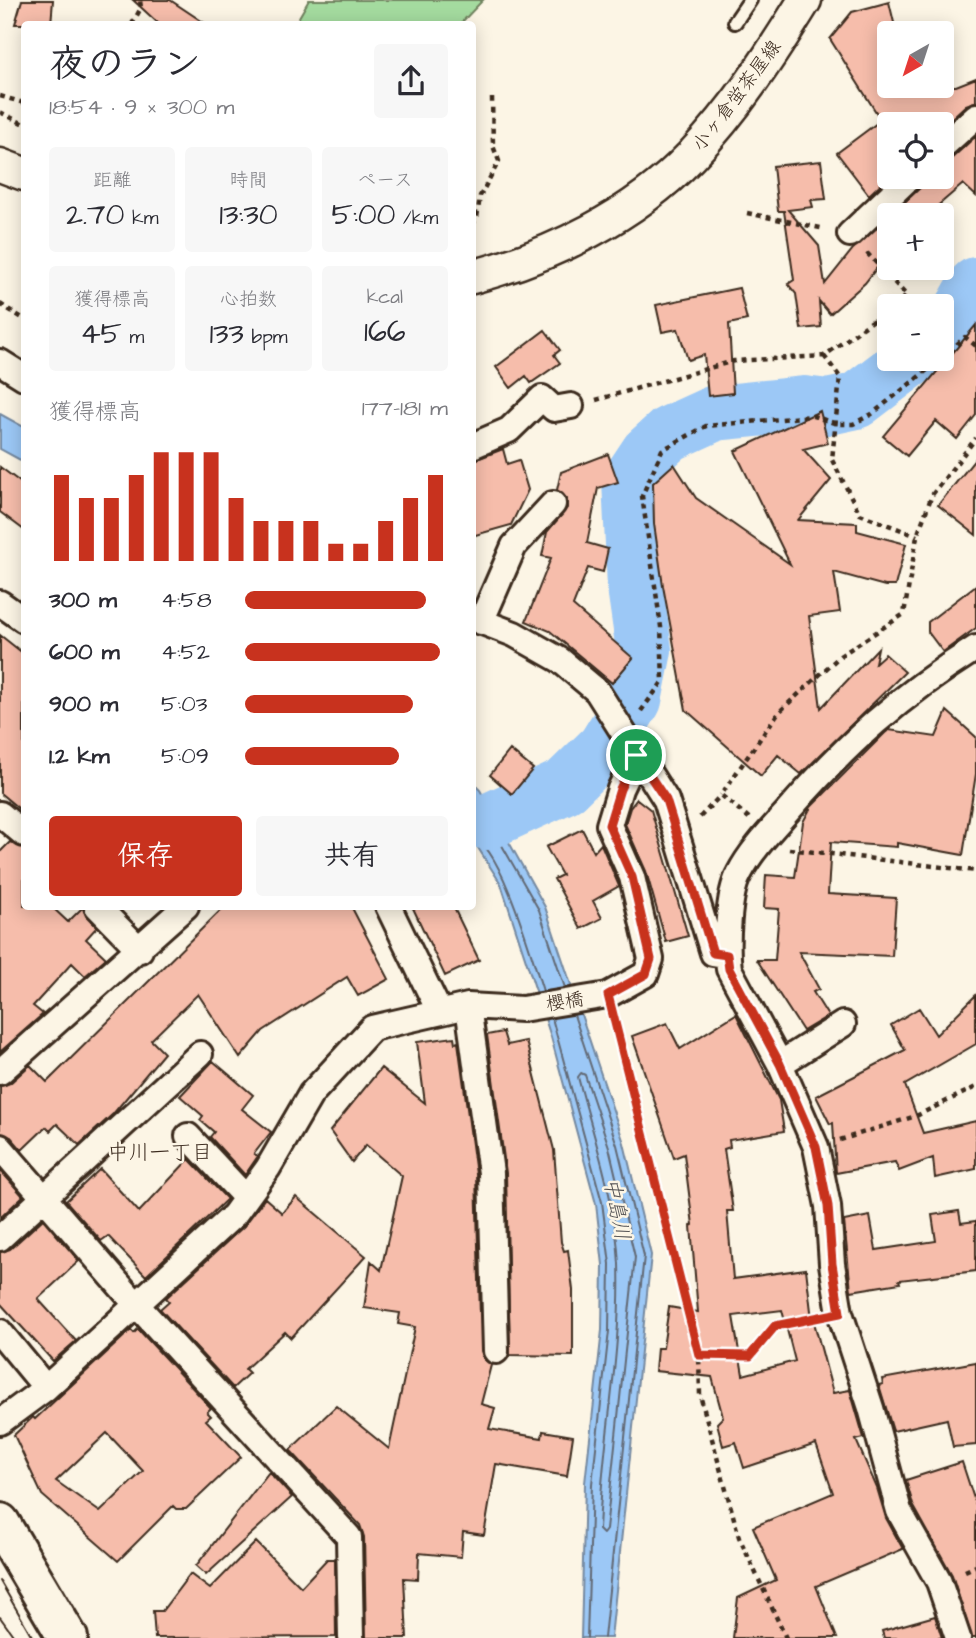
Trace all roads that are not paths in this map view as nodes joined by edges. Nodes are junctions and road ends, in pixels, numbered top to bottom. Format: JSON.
{"nodes":[{"id":1,"x":750,"y":0,"type":"edge"},
{"id":2,"x":804,"y":0,"type":"edge"},
{"id":3,"x":735,"y":22,"type":"dead end"},
{"id":4,"x":976,"y":116,"type":"edge"},
{"id":5,"x":954,"y":137,"type":"edge"},
{"id":6,"x":0,"y":165,"type":"edge"},
{"id":7,"x":21,"y":173,"type":"edge"},
{"id":8,"x":897,"y":189,"type":"edge"},
{"id":9,"x":850,"y":234,"type":"road end"},
{"id":10,"x":476,"y":276,"type":"edge"},
{"id":11,"x":0,"y":362,"type":"edge"},
{"id":12,"x":21,"y":375,"type":"edge"},
{"id":13,"x":571,"y":406,"type":"road end"},
{"id":14,"x":476,"y":444,"type":"edge"},
{"id":15,"x":553,"y":504,"type":"dead end"},
{"id":16,"x":0,"y":603,"type":"edge"},
{"id":17,"x":21,"y":618,"type":"edge"},
{"id":18,"x":477,"y":620,"type":"edge"},
{"id":19,"x":976,"y":648,"type":"edge"},
{"id":20,"x":628,"y":740,"type":"junction"},
{"id":21,"x":0,"y":814,"type":"edge"},
{"id":22,"x":21,"y":832,"type":"edge"},
{"id":23,"x":101,"y":910,"type":"edge"},
{"id":24,"x":182,"y":910,"type":"edge"},
{"id":25,"x":390,"y":910,"type":"edge"},
{"id":26,"x":140,"y":950,"type":"junction"},
{"id":27,"x":727,"y":955,"type":"junction"},
{"id":28,"x":468,"y":1006,"type":"junction"},
{"id":29,"x":439,"y":1011,"type":"junction"},
{"id":30,"x":843,"y":1024,"type":"dead end"},
{"id":31,"x":200,"y":1054,"type":"dead end"},
{"id":32,"x":780,"y":1064,"type":"junction"},
{"id":33,"x":0,"y":1072,"type":"edge"},
{"id":34,"x":188,"y":1136,"type":"dead end"},
{"id":35,"x":0,"y":1147,"type":"edge"},
{"id":36,"x":246,"y":1198,"type":"junction"},
{"id":37,"x":43,"y":1199,"type":"junction"},
{"id":38,"x":0,"y":1238,"type":"edge"},
{"id":39,"x":135,"y":1303,"type":"junction"},
{"id":40,"x":0,"y":1332,"type":"edge"},
{"id":41,"x":496,"y":1350,"type":"dead end"},
{"id":42,"x":46,"y":1388,"type":"junction"},
{"id":43,"x":0,"y":1422,"type":"edge"},
{"id":44,"x":0,"y":1523,"type":"edge"},
{"id":45,"x":68,"y":1638,"type":"edge"},
{"id":46,"x":351,"y":1638,"type":"edge"},
{"id":47,"x":958,"y":1638,"type":"edge"}],
"edges":[{"from":1,"to":3,"type":"lane"},
{"from":2,"to":10,"type":"street","name":"小ヶ倉蛍茶屋線"},
{"from":4,"to":5,"type":"street"},
{"from":6,"to":7,"type":"street"},
{"from":8,"to":9,"type":"street"},
{"from":11,"to":12,"type":"street"},
{"from":13,"to":14,"type":"street"},
{"from":15,"to":18,"type":"street"},
{"from":16,"to":17,"type":"street"},
{"from":18,"to":20,"type":"street"},
{"from":19,"to":27,"type":"street"},
{"from":20,"to":27,"type":"street"},
{"from":20,"to":28,"type":"street","name":"櫻橋"},
{"from":21,"to":22,"type":"street"},
{"from":23,"to":26,"type":"street"},
{"from":24,"to":26,"type":"street"},
{"from":25,"to":29,"type":"street"},
{"from":26,"to":33,"type":"street"},
{"from":27,"to":32,"type":"street"},
{"from":28,"to":29,"type":"street","name":"櫻橋"},
{"from":28,"to":41,"type":"street"},
{"from":29,"to":36,"type":"street","name":"櫻橋"},
{"from":30,"to":32,"type":"street"},
{"from":31,"to":37,"type":"street"},
{"from":32,"to":47,"type":"street"},
{"from":34,"to":36,"type":"street"},
{"from":35,"to":37,"type":"street"},
{"from":36,"to":39,"type":"street","name":"櫻橋"},
{"from":37,"to":38,"type":"street"},
{"from":37,"to":39,"type":"street"},
{"from":39,"to":42,"type":"street","name":"櫻橋"},
{"from":39,"to":46,"type":"street"},
{"from":40,"to":42,"type":"street"},
{"from":42,"to":43,"type":"street","name":"櫻橋"},
{"from":44,"to":45,"type":"highway"}]}
